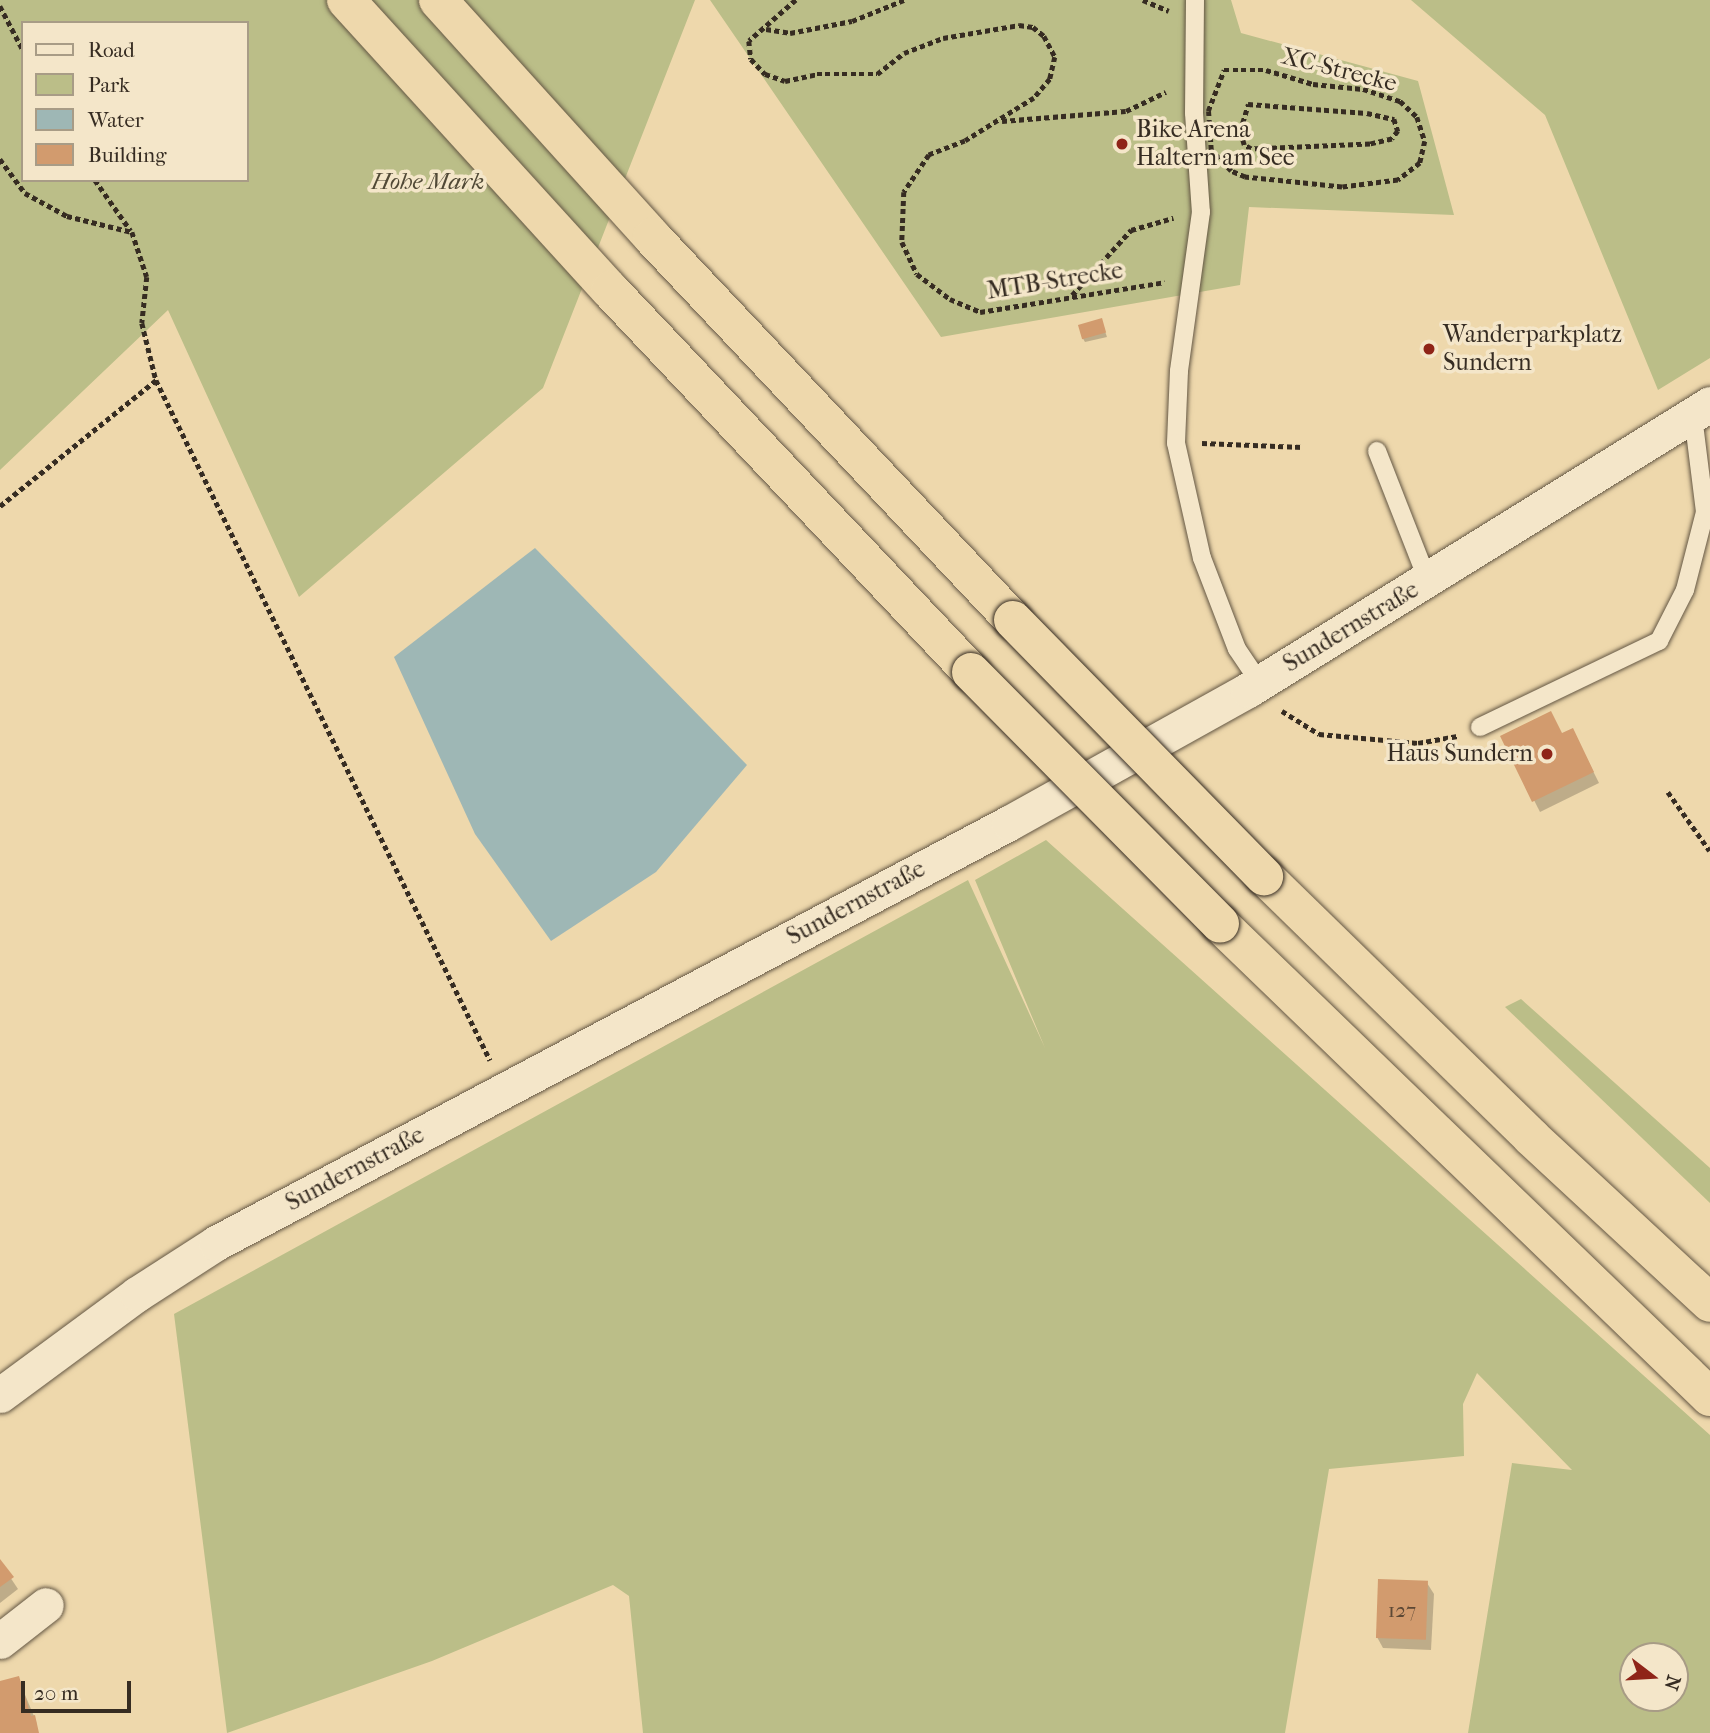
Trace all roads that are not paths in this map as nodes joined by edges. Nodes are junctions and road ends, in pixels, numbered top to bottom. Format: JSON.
{"nodes":[{"id":1,"x":346,"y":0,"type":"edge"},
{"id":2,"x":438,"y":0,"type":"edge"},
{"id":3,"x":1195,"y":0,"type":"edge"},
{"id":4,"x":1702,"y":410,"type":"edge"},
{"id":5,"x":1377,"y":452,"type":"dead end"},
{"id":6,"x":1427,"y":581,"type":"junction"},
{"id":7,"x":1254,"y":687,"type":"junction"},
{"id":8,"x":1480,"y":726,"type":"road end"},
{"id":9,"x":1710,"y":1303,"type":"edge"},
{"id":10,"x":0,"y":1395,"type":"edge"},
{"id":11,"x":1710,"y":1398,"type":"edge"},
{"id":12,"x":46,"y":1605,"type":"dead end"},
{"id":13,"x":0,"y":1641,"type":"edge"}],
"edges":[{"from":1,"to":11,"type":"highway","bridge":true},
{"from":2,"to":9,"type":"highway","bridge":true},
{"from":3,"to":7,"type":"lane"},
{"from":4,"to":6,"type":"street","name":"Sundernstraße"},
{"from":4,"to":8,"type":"lane"},
{"from":5,"to":6,"type":"lane"},
{"from":6,"to":7,"type":"street","name":"Sundernstraße"},
{"from":7,"to":10,"type":"street","name":"Sundernstraße"},
{"from":12,"to":13,"type":"street"}]}
